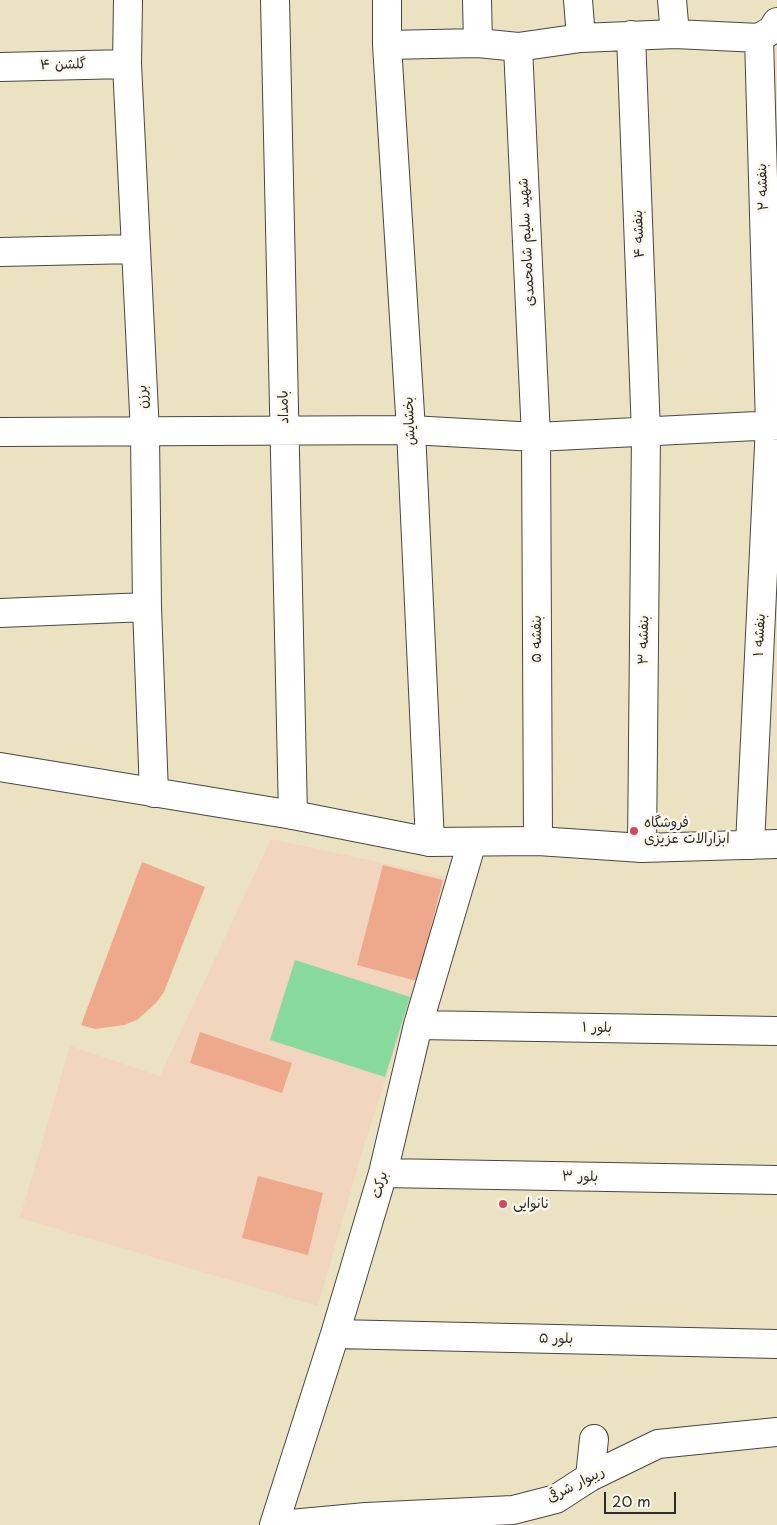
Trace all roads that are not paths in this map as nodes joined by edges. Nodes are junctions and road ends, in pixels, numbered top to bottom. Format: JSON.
{"nodes":[{"id":1,"x":128,"y":0,"type":"edge"},
{"id":2,"x":276,"y":0,"type":"edge"},
{"id":3,"x":387,"y":0,"type":"edge"},
{"id":4,"x":477,"y":0,"type":"edge"},
{"id":5,"x":578,"y":0,"type":"edge"},
{"id":6,"x":672,"y":0,"type":"edge"},
{"id":7,"x":768,"y":30,"type":"edge"},
{"id":8,"x":674,"y":34,"type":"junction"},
{"id":9,"x":631,"y":36,"type":"junction"},
{"id":10,"x":581,"y":38,"type":"junction"},
{"id":11,"x":478,"y":43,"type":"junction"},
{"id":12,"x":388,"y":45,"type":"junction"},
{"id":13,"x":518,"y":47,"type":"junction"},
{"id":14,"x":127,"y":64,"type":"junction"},
{"id":15,"x":0,"y":67,"type":"edge"},
{"id":16,"x":135,"y":249,"type":"junction"},
{"id":17,"x":0,"y":252,"type":"edge"},
{"id":18,"x":773,"y":425,"type":"edge"},
{"id":19,"x":285,"y":430,"type":"junction"},
{"id":20,"x":410,"y":430,"type":"junction"},
{"id":21,"x":0,"y":432,"type":"edge"},
{"id":22,"x":145,"y":433,"type":"junction"},
{"id":23,"x":646,"y":433,"type":"junction"},
{"id":24,"x":536,"y":436,"type":"junction"},
{"id":25,"x":147,"y":607,"type":"junction"},
{"id":26,"x":0,"y":613,"type":"edge"},
{"id":27,"x":0,"y":767,"type":"edge"},
{"id":28,"x":154,"y":794,"type":"junction"},
{"id":29,"x":293,"y":815,"type":"junction"},
{"id":30,"x":538,"y":841,"type":"junction"},
{"id":31,"x":430,"y":842,"type":"junction"},
{"id":32,"x":472,"y":842,"type":"junction"},
{"id":33,"x":777,"y":844,"type":"edge"},
{"id":34,"x":750,"y":845,"type":"junction"},
{"id":35,"x":642,"y":848,"type":"junction"},
{"id":36,"x":418,"y":1025,"type":"junction"},
{"id":37,"x":777,"y":1031,"type":"edge"},
{"id":38,"x":384,"y":1173,"type":"junction"},
{"id":39,"x":777,"y":1180,"type":"edge"},
{"id":40,"x":336,"y":1334,"type":"junction"},
{"id":41,"x":777,"y":1344,"type":"edge"},
{"id":42,"x":777,"y":1432,"type":"edge"},
{"id":43,"x":594,"y":1439,"type":"dead end"},
{"id":44,"x":590,"y":1477,"type":"junction"},
{"id":45,"x":274,"y":1525,"type":"edge"},
{"id":46,"x":280,"y":1525,"type":"edge"}],
"edges":[{"from":1,"to":14,"type":"street","name":"برزن"},
{"from":2,"to":19,"type":"street","name":"بامداد"},
{"from":3,"to":12,"type":"street","name":"بخشایش"},
{"from":4,"to":11,"type":"street"},
{"from":5,"to":10,"type":"street"},
{"from":6,"to":8,"type":"street"},
{"from":7,"to":8,"type":"street"},
{"from":7,"to":18,"type":"street","name":"بنفشه ۲"},
{"from":8,"to":9,"type":"street"},
{"from":9,"to":10,"type":"street"},
{"from":9,"to":23,"type":"street","name":"بنفشه ۴"},
{"from":10,"to":13,"type":"street"},
{"from":11,"to":12,"type":"street"},
{"from":11,"to":13,"type":"street"},
{"from":12,"to":20,"type":"street","name":"بخشایش"},
{"from":13,"to":24,"type":"street","name":"شهید سلیم شامحمدی"},
{"from":14,"to":15,"type":"street","name":"گلشن ۴"},
{"from":14,"to":16,"type":"street","name":"برزن"},
{"from":16,"to":17,"type":"street"},
{"from":16,"to":22,"type":"street","name":"برزن"},
{"from":18,"to":23,"type":"street"},
{"from":18,"to":34,"type":"street","name":"بنفشه ۱"},
{"from":19,"to":20,"type":"street"},
{"from":19,"to":22,"type":"street"},
{"from":19,"to":29,"type":"street","name":"بامداد"},
{"from":20,"to":24,"type":"street"},
{"from":20,"to":31,"type":"street","name":"بخشایش"},
{"from":21,"to":22,"type":"street"},
{"from":22,"to":25,"type":"street","name":"برزن"},
{"from":23,"to":24,"type":"street"},
{"from":23,"to":35,"type":"street","name":"بنفشه ۳"},
{"from":24,"to":30,"type":"street","name":"بنفشه ۵"},
{"from":25,"to":26,"type":"street"},
{"from":25,"to":28,"type":"street","name":"برزن"},
{"from":27,"to":28,"type":"street"},
{"from":28,"to":29,"type":"street"},
{"from":29,"to":31,"type":"street"},
{"from":30,"to":32,"type":"street"},
{"from":30,"to":35,"type":"street"},
{"from":31,"to":32,"type":"street"},
{"from":32,"to":36,"type":"street","name":"برکت"},
{"from":33,"to":34,"type":"street"},
{"from":34,"to":35,"type":"street"},
{"from":36,"to":37,"type":"street","name":"بلور ۱"},
{"from":36,"to":38,"type":"street","name":"برکت"},
{"from":38,"to":39,"type":"street","name":"بلور ۳"},
{"from":38,"to":40,"type":"street","name":"برکت"},
{"from":40,"to":41,"type":"street","name":"بلور ۵"},
{"from":40,"to":45,"type":"street","name":"برکت"},
{"from":42,"to":44,"type":"street","name":"ریبوار شرقی"},
{"from":43,"to":44,"type":"street"},
{"from":44,"to":46,"type":"street","name":"ریبوار شرقی"}]}
